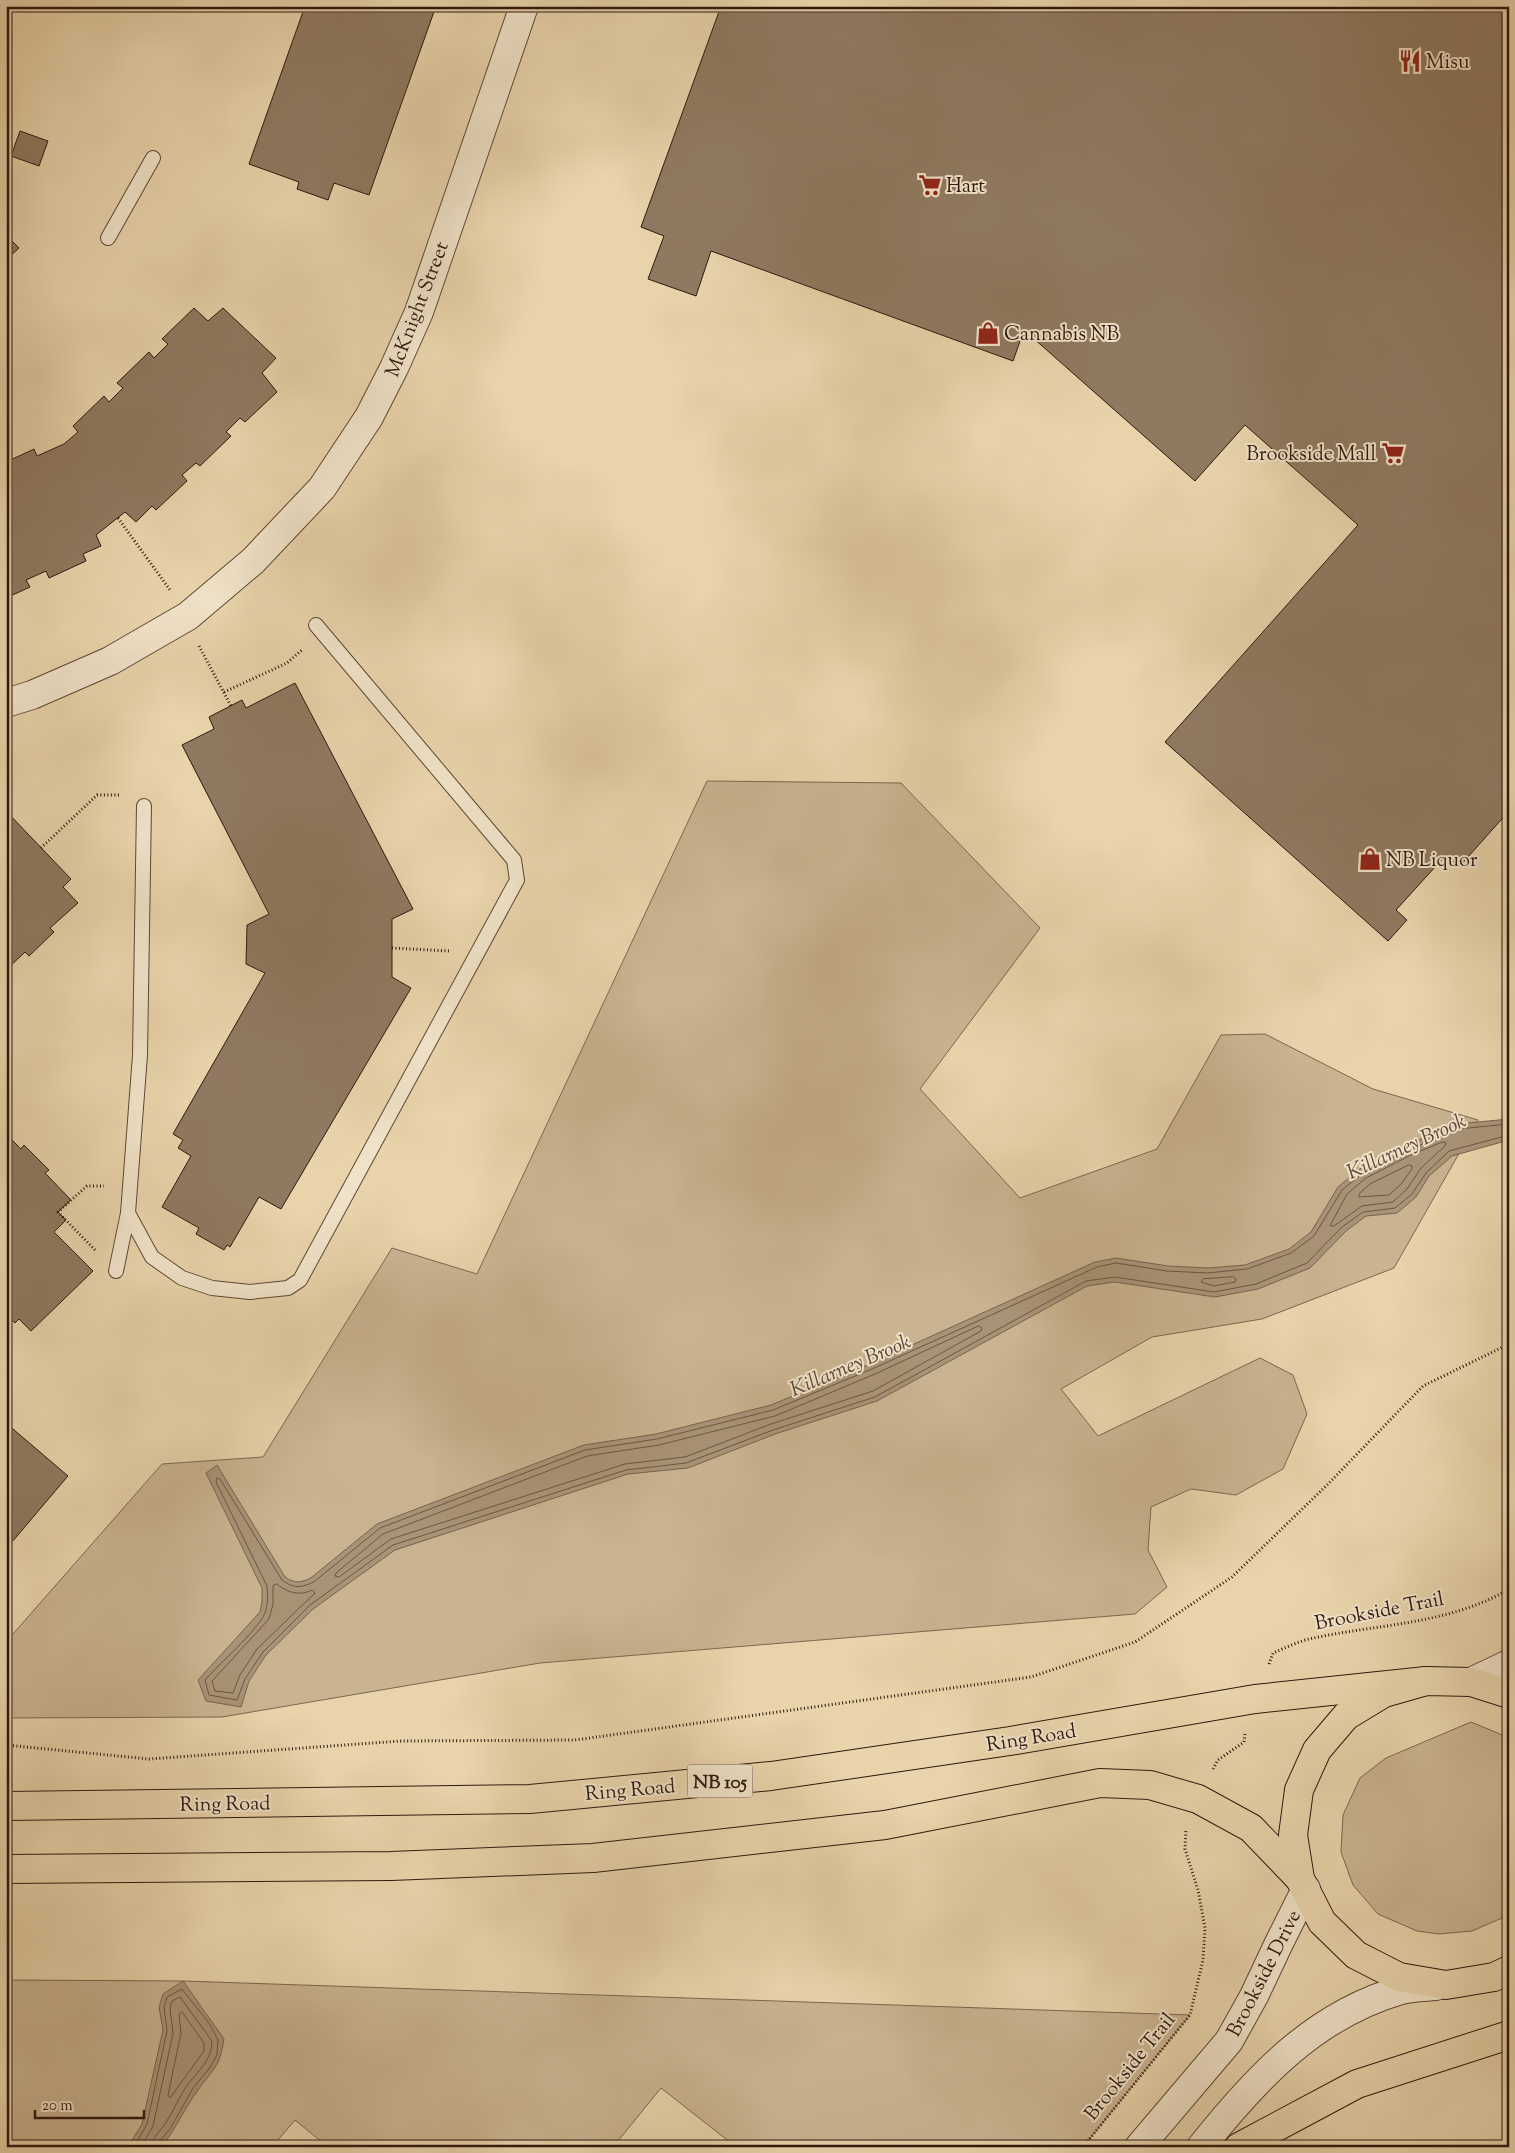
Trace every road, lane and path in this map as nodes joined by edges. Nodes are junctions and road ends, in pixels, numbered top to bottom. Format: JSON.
{"nodes":[{"id":1,"x":524,"y":6,"type":"edge"},
{"id":2,"x":153,"y":158,"type":"dead end"},
{"id":3,"x":108,"y":238,"type":"dead end"},
{"id":4,"x":118,"y":518,"type":"dead end"},
{"id":5,"x":188,"y":616,"type":"junction"},
{"id":6,"x":319,"y":628,"type":"joint"},
{"id":7,"x":224,"y":692,"type":"junction"},
{"id":8,"x":6,"y":703,"type":"edge"},
{"id":9,"x":230,"y":706,"type":"dead end"},
{"id":10,"x":125,"y":795,"type":"dead end"},
{"id":11,"x":144,"y":806,"type":"dead end"},
{"id":12,"x":41,"y":848,"type":"dead end"},
{"id":13,"x":131,"y":1185,"type":"junction"},
{"id":14,"x":128,"y":1213,"type":"junction"},
{"id":15,"x":116,"y":1270,"type":"joint"},
{"id":16,"x":1509,"y":1344,"type":"edge"},
{"id":17,"x":1509,"y":1589,"type":"edge"},
{"id":18,"x":1509,"y":1664,"type":"edge"},
{"id":19,"x":1268,"y":1666,"type":"dead end"},
{"id":20,"x":1426,"y":1680,"type":"junction"},
{"id":21,"x":1471,"y":1682,"type":"junction"},
{"id":22,"x":1509,"y":1694,"type":"edge"},
{"id":23,"x":1246,"y":1728,"type":"dead end"},
{"id":24,"x":6,"y":1745,"type":"edge"},
{"id":25,"x":1209,"y":1776,"type":"dead end"},
{"id":26,"x":6,"y":1806,"type":"edge"},
{"id":27,"x":1186,"y":1825,"type":"dead end"},
{"id":28,"x":6,"y":1870,"type":"edge"},
{"id":29,"x":1303,"y":1884,"type":"junction"},
{"id":30,"x":1504,"y":1974,"type":"edge"},
{"id":31,"x":1446,"y":1985,"type":"junction"},
{"id":32,"x":1509,"y":2035,"type":"edge"},
{"id":33,"x":1083,"y":2147,"type":"edge"},
{"id":34,"x":1139,"y":2147,"type":"edge"},
{"id":35,"x":1201,"y":2147,"type":"edge"},
{"id":36,"x":1239,"y":2147,"type":"edge"}],
"edges":[{"from":1,"to":5,"type":"street","name":"McKnight Street"},
{"from":2,"to":3,"type":"lane"},
{"from":4,"to":5,"type":"path"},
{"from":5,"to":7,"type":"path"},
{"from":5,"to":8,"type":"street","name":"McKnight Street"},
{"from":6,"to":7,"type":"path"},
{"from":6,"to":14,"type":"lane"},
{"from":7,"to":9,"type":"path"},
{"from":10,"to":12,"type":"path"},
{"from":11,"to":13,"type":"lane"},
{"from":13,"to":14,"type":"lane"},
{"from":13,"to":15,"type":"path"},
{"from":14,"to":15,"type":"lane"},
{"from":16,"to":24,"type":"path"},
{"from":17,"to":19,"type":"path","name":"Brookside Trail"},
{"from":18,"to":21,"type":"street"},
{"from":20,"to":21,"type":"highway"},
{"from":20,"to":26,"type":"highway","name":"Ring Road","number":"NB 105"},
{"from":20,"to":29,"type":"highway"},
{"from":21,"to":22,"type":"highway"},
{"from":23,"to":25,"type":"path"},
{"from":27,"to":33,"type":"path","name":"Brookside Trail"},
{"from":28,"to":29,"type":"highway"},
{"from":29,"to":31,"type":"highway"},
{"from":29,"to":34,"type":"street","name":"Brookside Drive"},
{"from":30,"to":31,"type":"highway"},
{"from":31,"to":35,"type":"street"},
{"from":32,"to":36,"type":"highway"}]}
